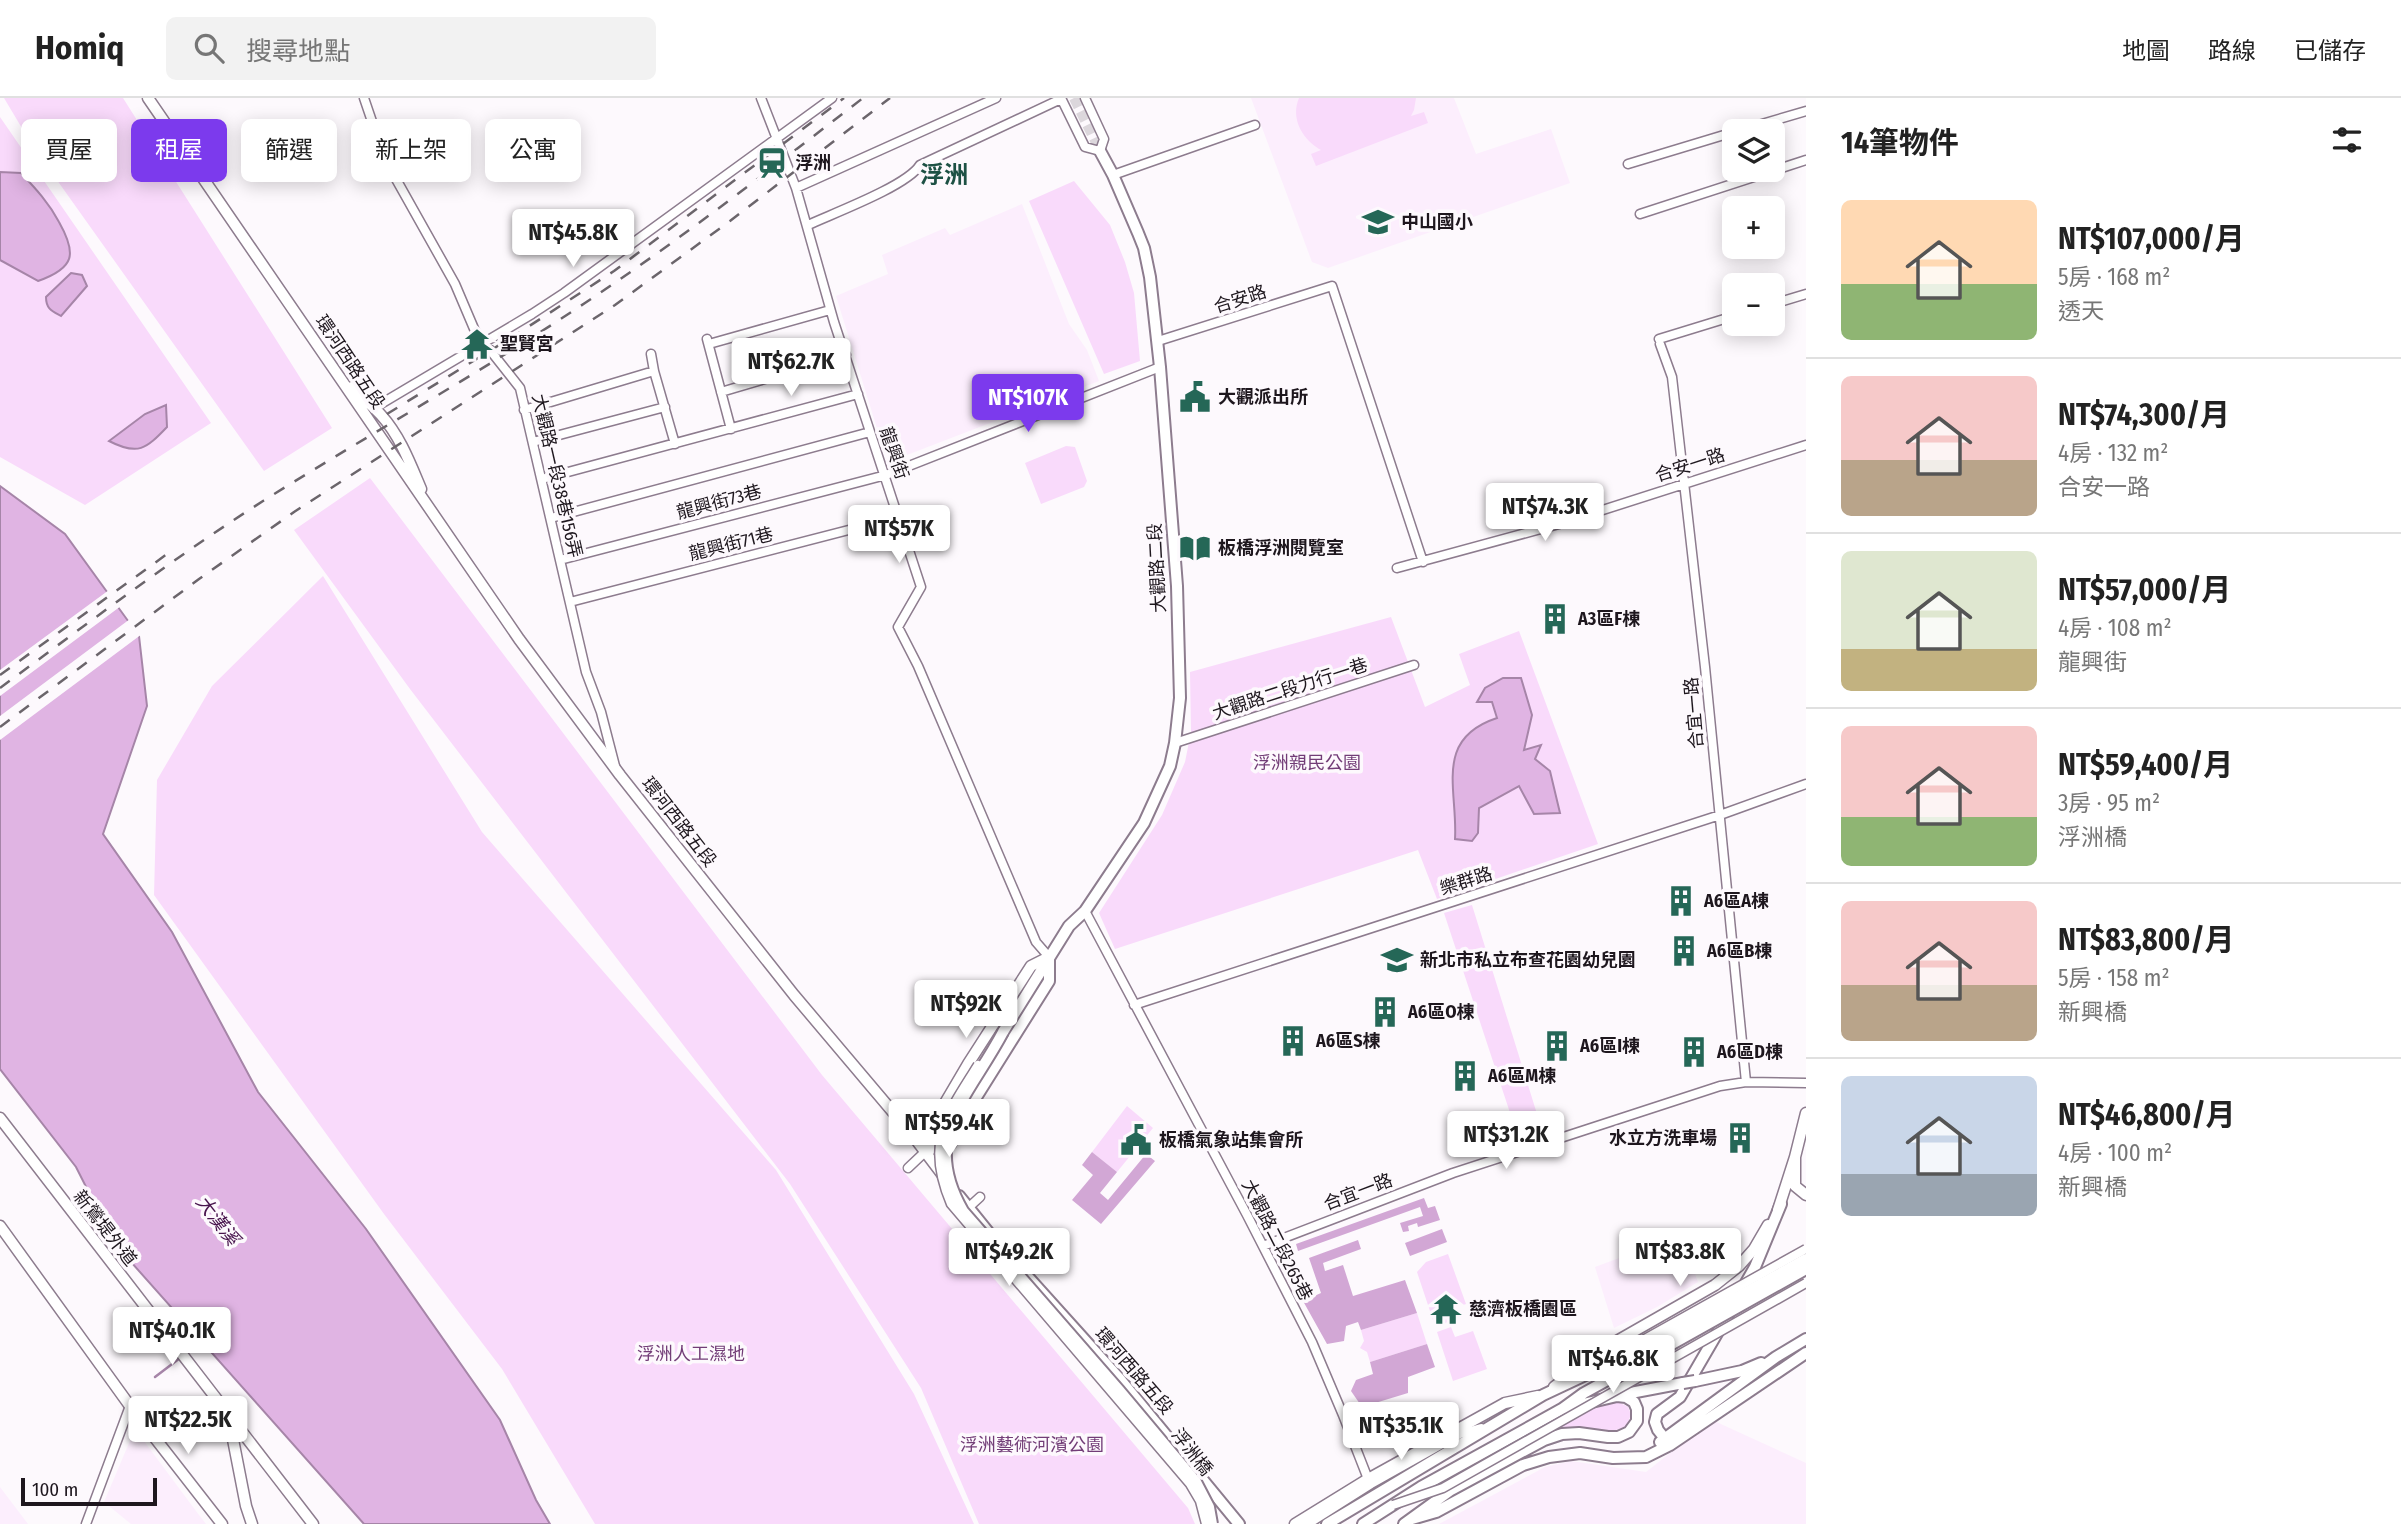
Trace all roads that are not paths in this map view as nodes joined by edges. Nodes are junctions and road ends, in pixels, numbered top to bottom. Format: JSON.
{"nodes":[{"id":1,"x":149,"y":98,"type":"edge"},
{"id":2,"x":364,"y":98,"type":"edge"},
{"id":3,"x":761,"y":98,"type":"edge"},
{"id":4,"x":832,"y":98,"type":"edge"},
{"id":5,"x":996,"y":98,"type":"edge"},
{"id":6,"x":1085,"y":98,"type":"edge"},
{"id":7,"x":1061,"y":99,"type":"edge"},
{"id":8,"x":1806,"y":111,"type":"edge"},
{"id":9,"x":1779,"y":119,"type":"edge"},
{"id":10,"x":1255,"y":125,"type":"dead end"},
{"id":11,"x":1722,"y":136,"type":"edge"},
{"id":12,"x":778,"y":139,"type":"junction"},
{"id":13,"x":1100,"y":151,"type":"junction"},
{"id":14,"x":1806,"y":160,"type":"edge"},
{"id":15,"x":1628,"y":164,"type":"dead end"},
{"id":16,"x":1113,"y":175,"type":"junction"},
{"id":17,"x":796,"y":188,"type":"junction"},
{"id":18,"x":1640,"y":214,"type":"dead end"},
{"id":19,"x":808,"y":225,"type":"junction"},
{"id":20,"x":1806,"y":294,"type":"edge"},
{"id":21,"x":1785,"y":300,"type":"edge"},
{"id":22,"x":830,"y":310,"type":"junction"},
{"id":23,"x":1722,"y":320,"type":"edge"},
{"id":24,"x":1158,"y":341,"type":"junction"},
{"id":25,"x":484,"y":343,"type":"junction"},
{"id":26,"x":651,"y":354,"type":"dead end"},
{"id":27,"x":846,"y":355,"type":"junction"},
{"id":28,"x":327,"y":358,"type":"junction"},
{"id":29,"x":1160,"y":367,"type":"junction"},
{"id":30,"x":654,"y":371,"type":"junction"},
{"id":31,"x":721,"y":393,"type":"junction"},
{"id":32,"x":858,"y":394,"type":"junction"},
{"id":33,"x":666,"y":407,"type":"junction"},
{"id":34,"x":374,"y":408,"type":"junction"},
{"id":35,"x":524,"y":410,"type":"junction"},
{"id":36,"x":732,"y":429,"type":"junction"},
{"id":37,"x":870,"y":432,"type":"junction"},
{"id":38,"x":533,"y":442,"type":"junction"},
{"id":39,"x":676,"y":444,"type":"junction"},
{"id":40,"x":1806,"y":445,"type":"edge"},
{"id":41,"x":886,"y":475,"type":"junction"},
{"id":42,"x":542,"y":479,"type":"junction"},
{"id":43,"x":1684,"y":484,"type":"junction"},
{"id":44,"x":429,"y":508,"type":"junction"},
{"id":45,"x":899,"y":517,"type":"junction"},
{"id":46,"x":551,"y":518,"type":"junction"},
{"id":47,"x":560,"y":560,"type":"junction"},
{"id":48,"x":1423,"y":562,"type":"junction"},
{"id":49,"x":1397,"y":568,"type":"dead end"},
{"id":50,"x":570,"y":602,"type":"junction"},
{"id":51,"x":1414,"y":665,"type":"dead end"},
{"id":52,"x":1175,"y":743,"type":"junction"},
{"id":53,"x":617,"y":770,"type":"junction"},
{"id":54,"x":1806,"y":784,"type":"edge"},
{"id":55,"x":1720,"y":815,"type":"junction"},
{"id":56,"x":1085,"y":911,"type":"junction"},
{"id":57,"x":1049,"y":957,"type":"junction"},
{"id":58,"x":1134,"y":1004,"type":"junction"},
{"id":59,"x":1003,"y":1032,"type":"junction"},
{"id":60,"x":1746,"y":1082,"type":"junction"},
{"id":61,"x":1806,"y":1083,"type":"edge"},
{"id":62,"x":1806,"y":1113,"type":"edge"},
{"id":63,"x":0,"y":1118,"type":"edge"},
{"id":64,"x":953,"y":1134,"type":"junction"},
{"id":65,"x":926,"y":1152,"type":"junction"},
{"id":66,"x":1795,"y":1157,"type":"junction"},
{"id":67,"x":908,"y":1168,"type":"dead end"},
{"id":68,"x":955,"y":1192,"type":"junction"},
{"id":69,"x":1806,"y":1195,"type":"edge"},
{"id":70,"x":980,"y":1197,"type":"dead end"},
{"id":71,"x":1781,"y":1204,"type":"junction"},
{"id":72,"x":968,"y":1208,"type":"junction"},
{"id":73,"x":0,"y":1226,"type":"edge"},
{"id":74,"x":1263,"y":1246,"type":"junction"},
{"id":75,"x":1806,"y":1249,"type":"edge"},
{"id":76,"x":1806,"y":1259,"type":"edge"},
{"id":77,"x":1806,"y":1269,"type":"edge"},
{"id":78,"x":1806,"y":1283,"type":"edge"},
{"id":79,"x":1806,"y":1339,"type":"edge"},
{"id":80,"x":1806,"y":1353,"type":"edge"},
{"id":81,"x":1776,"y":1357,"type":"junction"},
{"id":82,"x":1620,"y":1358,"type":"junction"},
{"id":83,"x":1543,"y":1395,"type":"junction"},
{"id":84,"x":1617,"y":1396,"type":"junction"},
{"id":85,"x":130,"y":1406,"type":"junction"},
{"id":86,"x":1562,"y":1409,"type":"junction"},
{"id":87,"x":228,"y":1415,"type":"junction"},
{"id":88,"x":1491,"y":1426,"type":"junction"},
{"id":89,"x":1667,"y":1441,"type":"junction"},
{"id":90,"x":1368,"y":1479,"type":"junction"},
{"id":91,"x":1468,"y":1482,"type":"junction"},
{"id":92,"x":1462,"y":1497,"type":"junction"},
{"id":93,"x":1393,"y":1505,"type":"junction"},
{"id":94,"x":1408,"y":1522,"type":"edge"},
{"id":95,"x":86,"y":1524,"type":"edge"},
{"id":96,"x":222,"y":1524,"type":"edge"},
{"id":97,"x":252,"y":1524,"type":"edge"},
{"id":98,"x":313,"y":1524,"type":"edge"},
{"id":99,"x":1206,"y":1524,"type":"edge"},
{"id":100,"x":1212,"y":1524,"type":"edge"},
{"id":101,"x":1239,"y":1524,"type":"edge"},
{"id":102,"x":1295,"y":1524,"type":"edge"},
{"id":103,"x":1308,"y":1524,"type":"edge"},
{"id":104,"x":1327,"y":1524,"type":"edge"},
{"id":105,"x":1363,"y":1524,"type":"edge"}],
"edges":[{"from":1,"to":28,"type":"street","name":"環河西路五段"},
{"from":2,"to":25,"type":"street","name":"大觀路一段38巷156弄"},
{"from":3,"to":12,"type":"street","name":"龍興街"},
{"from":4,"to":12,"type":"street"},
{"from":5,"to":17,"type":"street"},
{"from":6,"to":13,"type":"street","name":"大觀路二段"},
{"from":7,"to":13,"type":"street","name":"大觀路二段"},
{"from":7,"to":19,"type":"street"},
{"from":8,"to":9,"type":"street"},
{"from":10,"to":16,"type":"street"},
{"from":11,"to":15,"type":"street"},
{"from":12,"to":17,"type":"street","name":"龍興街"},
{"from":12,"to":25,"type":"street"},
{"from":13,"to":16,"type":"main road","name":"大觀路二段"},
{"from":14,"to":18,"type":"street"},
{"from":16,"to":24,"type":"main road","name":"大觀路二段"},
{"from":17,"to":19,"type":"street","name":"龍興街"},
{"from":19,"to":22,"type":"street","name":"龍興街"},
{"from":20,"to":21,"type":"street"},
{"from":22,"to":27,"type":"street","name":"龍興街"},
{"from":22,"to":31,"type":"street"},
{"from":23,"to":43,"type":"street","name":"合宜一路"},
{"from":24,"to":29,"type":"main road","name":"大觀路二段"},
{"from":24,"to":48,"type":"street","name":"合安路"},
{"from":25,"to":34,"type":"street"},
{"from":25,"to":35,"type":"street","name":"大觀路一段38巷156弄"},
{"from":26,"to":30,"type":"street"},
{"from":27,"to":31,"type":"street"},
{"from":27,"to":32,"type":"street","name":"龍興街"},
{"from":28,"to":34,"type":"street"},
{"from":28,"to":44,"type":"street","name":"環河西路五段"},
{"from":29,"to":41,"type":"street","name":"龍興街73巷"},
{"from":29,"to":52,"type":"main road","name":"大觀路二段"},
{"from":30,"to":33,"type":"street"},
{"from":30,"to":35,"type":"street"},
{"from":31,"to":36,"type":"street"},
{"from":32,"to":36,"type":"street"},
{"from":32,"to":37,"type":"street","name":"龍興街"},
{"from":33,"to":38,"type":"street"},
{"from":33,"to":39,"type":"street"},
{"from":34,"to":44,"type":"street"},
{"from":35,"to":38,"type":"street","name":"大觀路一段38巷156弄"},
{"from":36,"to":39,"type":"street"},
{"from":37,"to":41,"type":"street","name":"龍興街"},
{"from":37,"to":46,"type":"street"},
{"from":38,"to":42,"type":"street","name":"大觀路一段38巷156弄"},
{"from":39,"to":42,"type":"street"},
{"from":40,"to":43,"type":"street","name":"合安一路"},
{"from":41,"to":45,"type":"street","name":"龍興街"},
{"from":41,"to":47,"type":"street","name":"龍興街73巷"},
{"from":42,"to":46,"type":"street","name":"大觀路一段38巷156弄"},
{"from":43,"to":48,"type":"street","name":"合安一路"},
{"from":43,"to":55,"type":"street","name":"合宜一路"},
{"from":44,"to":53,"type":"street","name":"環河西路五段"},
{"from":45,"to":50,"type":"street","name":"龍興街71巷"},
{"from":45,"to":57,"type":"street","name":"龍興街"},
{"from":46,"to":47,"type":"street","name":"大觀路一段38巷156弄"},
{"from":47,"to":50,"type":"street","name":"大觀路一段38巷156弄"},
{"from":48,"to":49,"type":"street","name":"合安一路"},
{"from":50,"to":53,"type":"street","name":"大觀路一段38巷156弄"},
{"from":51,"to":52,"type":"street","name":"大觀路二段力行一巷"},
{"from":52,"to":56,"type":"main road","name":"大觀路二段"},
{"from":53,"to":65,"type":"street","name":"環河西路五段"},
{"from":54,"to":55,"type":"street","name":"樂群路"},
{"from":55,"to":58,"type":"street","name":"樂群路"},
{"from":55,"to":60,"type":"street","name":"合宜一路"},
{"from":56,"to":57,"type":"main road","name":"大觀路二段"},
{"from":56,"to":58,"type":"street","name":"大觀路二段265巷"},
{"from":57,"to":59,"type":"main road","name":"浮洲橋"},
{"from":57,"to":64,"type":"main road"},
{"from":57,"to":65,"type":"street"},
{"from":58,"to":74,"type":"street","name":"大觀路二段265巷"},
{"from":59,"to":99,"type":"street","bridge":true},
{"from":59,"to":100,"type":"main road","name":"浮洲橋","bridge":true},
{"from":60,"to":61,"type":"street","name":"合宜一路"},
{"from":60,"to":74,"type":"street","name":"合宜一路"},
{"from":62,"to":66,"type":"street"},
{"from":63,"to":87,"type":"street","name":"新鶯堤外道"},
{"from":64,"to":65,"type":"main road"},
{"from":64,"to":68,"type":"main road"},
{"from":65,"to":67,"type":"street"},
{"from":65,"to":68,"type":"street","name":"環河西路五段"},
{"from":66,"to":69,"type":"street"},
{"from":66,"to":71,"type":"street"},
{"from":68,"to":72,"type":"main road","name":"環河西路五段"},
{"from":70,"to":72,"type":"street"},
{"from":71,"to":83,"type":"street"},
{"from":71,"to":89,"type":"main road"},
{"from":72,"to":101,"type":"main road","name":"環河西路五段"},
{"from":73,"to":85,"type":"street"},
{"from":74,"to":90,"type":"street","name":"大觀路二段265巷"},
{"from":75,"to":82,"type":"street","bridge":true},
{"from":76,"to":82,"type":"main road","bridge":true},
{"from":77,"to":86,"type":"main road","bridge":true},
{"from":78,"to":93,"type":"street","bridge":true},
{"from":79,"to":81,"type":"main road"},
{"from":80,"to":89,"type":"main road"},
{"from":81,"to":84,"type":"main road","bridge":true},
{"from":81,"to":89,"type":"main road"},
{"from":82,"to":83,"type":"main road"},
{"from":83,"to":88,"type":"main road"},
{"from":83,"to":90,"type":"street"},
{"from":84,"to":86,"type":"main road"},
{"from":84,"to":91,"type":"main road"},
{"from":85,"to":95,"type":"street"},
{"from":85,"to":96,"type":"street"},
{"from":86,"to":93,"type":"main road","bridge":true},
{"from":87,"to":97,"type":"street"},
{"from":87,"to":98,"type":"street","name":"新鶯堤外道"},
{"from":88,"to":103,"type":"street"},
{"from":88,"to":104,"type":"main road"},
{"from":89,"to":92,"type":"main road"},
{"from":90,"to":102,"type":"street"},
{"from":91,"to":92,"type":"main road"},
{"from":91,"to":94,"type":"main road"},
{"from":92,"to":94,"type":"main road"},
{"from":93,"to":105,"type":"main road"}]}
